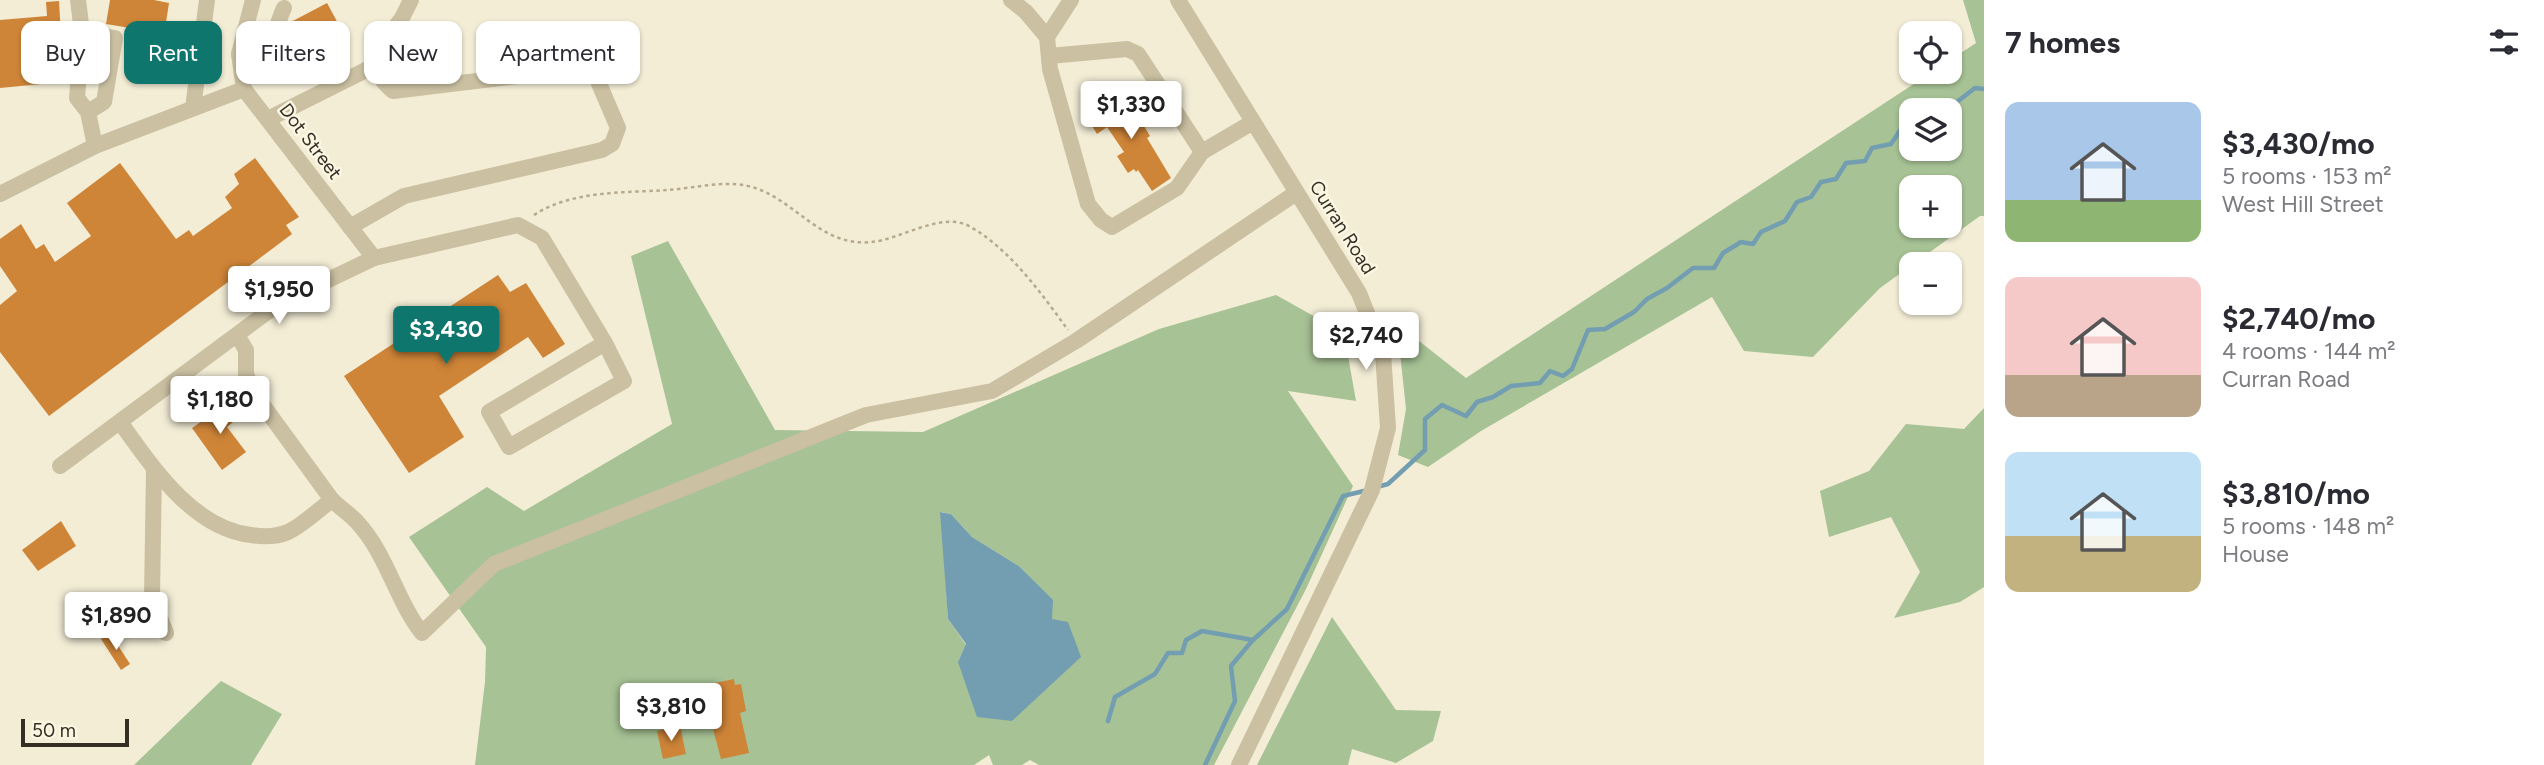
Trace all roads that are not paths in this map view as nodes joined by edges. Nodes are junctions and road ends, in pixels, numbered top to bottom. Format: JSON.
{"nodes":[{"id":1,"x":78,"y":0,"type":"edge"},
{"id":2,"x":206,"y":0,"type":"edge"},
{"id":3,"x":411,"y":0,"type":"edge"},
{"id":4,"x":1011,"y":0,"type":"edge"},
{"id":5,"x":1071,"y":0,"type":"edge"},
{"id":6,"x":1178,"y":0,"type":"edge"},
{"id":7,"x":287,"y":4,"type":"edge"},
{"id":8,"x":252,"y":5,"type":"edge"},
{"id":9,"x":81,"y":21,"type":"edge"},
{"id":10,"x":277,"y":21,"type":"edge"},
{"id":11,"x":400,"y":21,"type":"edge"},
{"id":12,"x":110,"y":37,"type":"edge"},
{"id":13,"x":1047,"y":37,"type":"junction"},
{"id":14,"x":1049,"y":56,"type":"junction"},
{"id":15,"x":110,"y":67,"type":"edge"},
{"id":16,"x":364,"y":71,"type":"edge"},
{"id":17,"x":462,"y":83,"type":"edge"},
{"id":18,"x":78,"y":84,"type":"edge"},
{"id":19,"x":107,"y":84,"type":"edge"},
{"id":20,"x":243,"y":84,"type":"edge"},
{"id":21,"x":385,"y":84,"type":"edge"},
{"id":22,"x":451,"y":84,"type":"edge"},
{"id":23,"x":244,"y":89,"type":"junction"},
{"id":24,"x":193,"y":108,"type":"junction"},
{"id":25,"x":88,"y":112,"type":"junction"},
{"id":26,"x":268,"y":119,"type":"junction"},
{"id":27,"x":1253,"y":122,"type":"junction"},
{"id":28,"x":95,"y":146,"type":"junction"},
{"id":29,"x":1202,"y":152,"type":"junction"},
{"id":30,"x":1296,"y":193,"type":"junction"},
{"id":31,"x":0,"y":194,"type":"edge"},
{"id":32,"x":350,"y":227,"type":"junction"},
{"id":33,"x":374,"y":258,"type":"junction"},
{"id":34,"x":237,"y":335,"type":"junction"},
{"id":35,"x":605,"y":343,"type":"junction"},
{"id":36,"x":120,"y":422,"type":"junction"},
{"id":37,"x":60,"y":467,"type":"dead end"},
{"id":38,"x":154,"y":469,"type":"junction"},
{"id":39,"x":332,"y":500,"type":"junction"},
{"id":40,"x":166,"y":633,"type":"dead end"},
{"id":41,"x":1239,"y":765,"type":"edge"}],
"edges":[{"from":1,"to":9,"type":"street"},
{"from":2,"to":24,"type":"street"},
{"from":3,"to":11,"type":"street"},
{"from":4,"to":13,"type":"street"},
{"from":5,"to":13,"type":"street"},
{"from":6,"to":27,"type":"street","name":"Curran Road"},
{"from":7,"to":8,"type":"street"},
{"from":7,"to":10,"type":"street"},
{"from":12,"to":15,"type":"street"},
{"from":13,"to":14,"type":"street"},
{"from":14,"to":29,"type":"street"},
{"from":14,"to":29,"type":"street"},
{"from":16,"to":26,"type":"street"},
{"from":17,"to":32,"type":"street"},
{"from":18,"to":25,"type":"street"},
{"from":19,"to":25,"type":"street"},
{"from":20,"to":23,"type":"street"},
{"from":21,"to":22,"type":"street"},
{"from":23,"to":24,"type":"street"},
{"from":23,"to":26,"type":"street","name":"Dot Street"},
{"from":24,"to":28,"type":"street"},
{"from":25,"to":28,"type":"street"},
{"from":26,"to":32,"type":"street","name":"Dot Street"},
{"from":27,"to":29,"type":"street"},
{"from":27,"to":30,"type":"street","name":"Curran Road"},
{"from":28,"to":31,"type":"street"},
{"from":30,"to":39,"type":"street"},
{"from":30,"to":41,"type":"street","name":"Curran Road"},
{"from":32,"to":33,"type":"street","name":"Dot Street"},
{"from":33,"to":34,"type":"street"},
{"from":33,"to":35,"type":"street"},
{"from":34,"to":36,"type":"street"},
{"from":34,"to":39,"type":"street"},
{"from":35,"to":35,"type":"street"},
{"from":36,"to":37,"type":"street"},
{"from":36,"to":38,"type":"street"},
{"from":38,"to":39,"type":"street"},
{"from":38,"to":40,"type":"street"}]}
